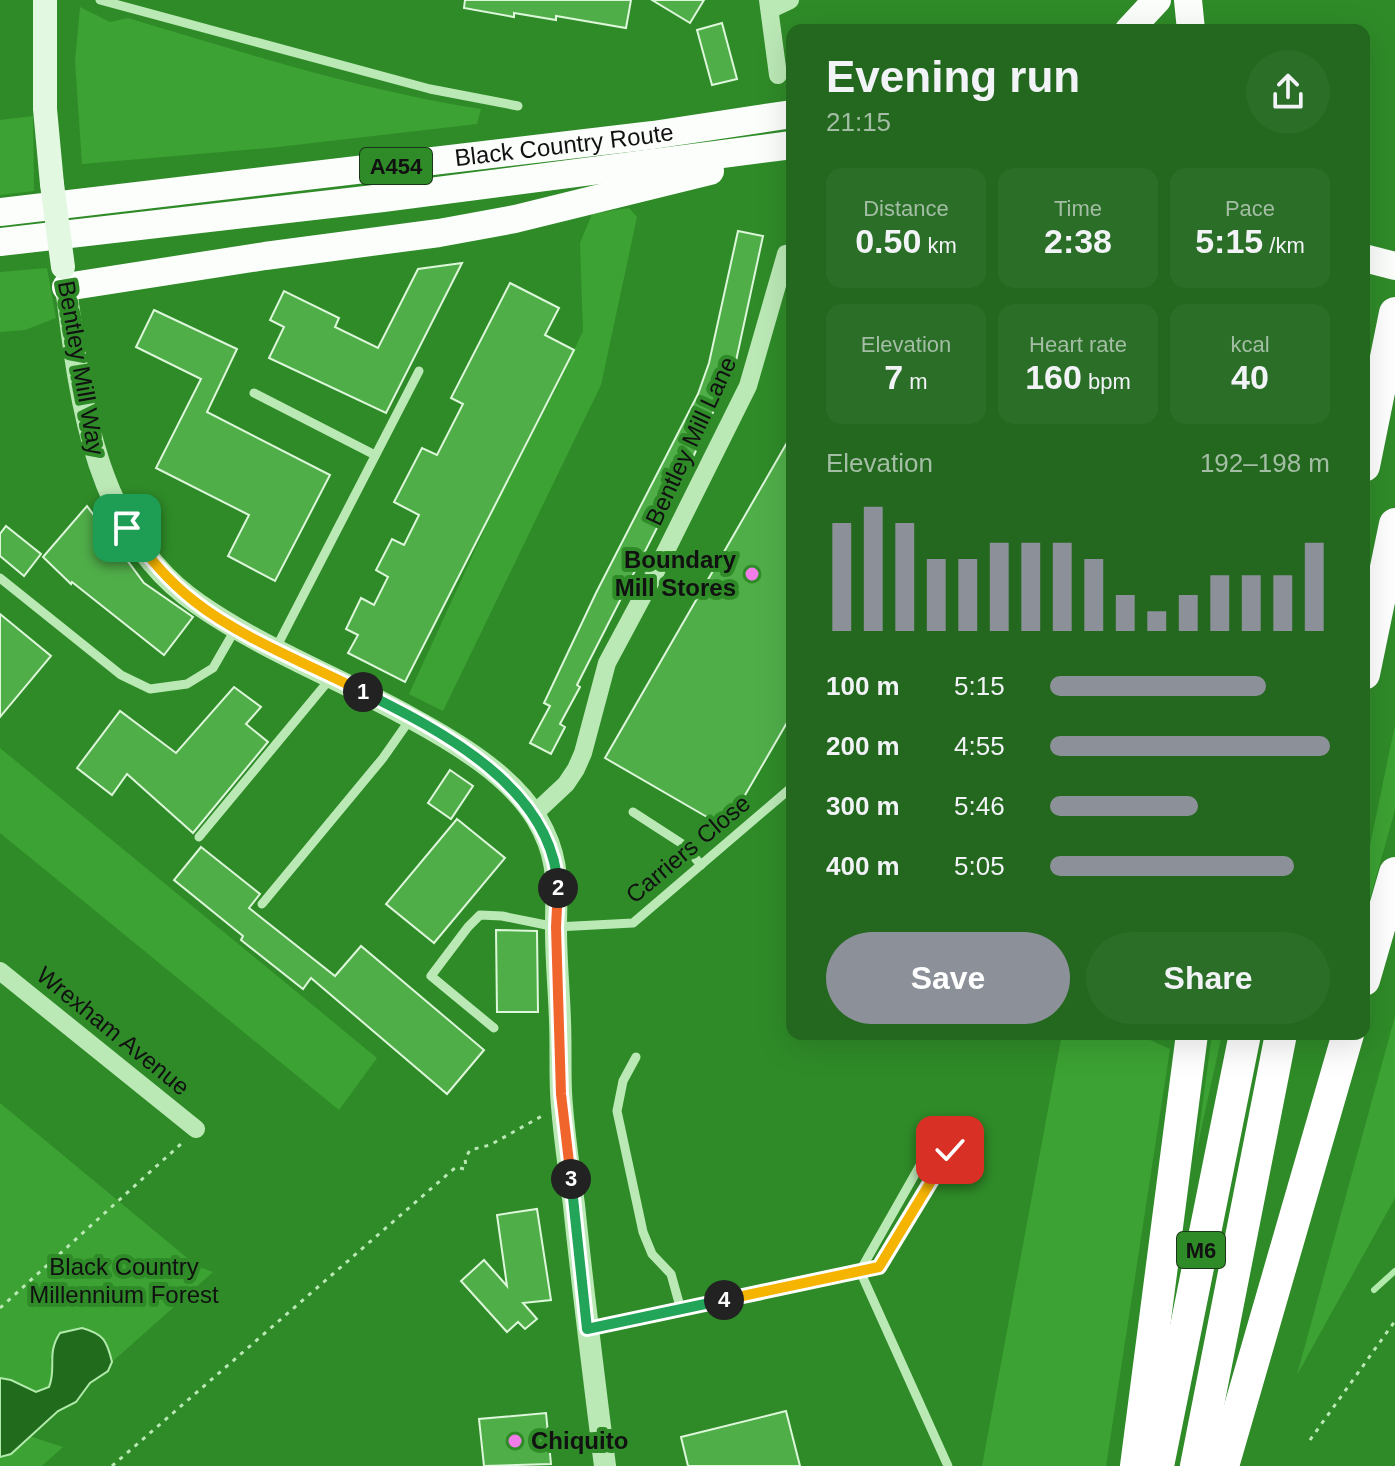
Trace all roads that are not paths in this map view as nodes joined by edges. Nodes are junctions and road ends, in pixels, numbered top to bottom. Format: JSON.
{"nodes":[{"id":1,"x":45,"y":0,"type":"edge"},
{"id":2,"x":100,"y":0,"type":"edge"},
{"id":3,"x":790,"y":0,"type":"edge"},
{"id":4,"x":1188,"y":0,"type":"edge"},
{"id":5,"x":770,"y":5,"type":"edge"},
{"id":6,"x":1152,"y":10,"type":"edge"},
{"id":7,"x":1136,"y":24,"type":"edge"},
{"id":8,"x":1190,"y":24,"type":"edge"},
{"id":9,"x":778,"y":75,"type":"dead end"},
{"id":10,"x":518,"y":106,"type":"dead end"},
{"id":11,"x":786,"y":115,"type":"edge"},
{"id":12,"x":786,"y":149,"type":"edge"},
{"id":13,"x":786,"y":150,"type":"edge"},
{"id":14,"x":0,"y":212,"type":"edge"},
{"id":15,"x":0,"y":242,"type":"edge"},
{"id":16,"x":786,"y":254,"type":"edge"},
{"id":17,"x":1370,"y":259,"type":"edge"},
{"id":18,"x":1395,"y":266,"type":"edge"},
{"id":19,"x":64,"y":277,"type":"junction"},
{"id":20,"x":1395,"y":313,"type":"edge"},
{"id":21,"x":419,"y":371,"type":"dead end"},
{"id":22,"x":254,"y":393,"type":"dead end"},
{"id":23,"x":1370,"y":436,"type":"edge"},
{"id":24,"x":375,"y":455,"type":"junction"},
{"id":25,"x":1395,"y":524,"type":"edge"},
{"id":26,"x":0,"y":578,"type":"edge"},
{"id":27,"x":236,"y":628,"type":"junction"},
{"id":28,"x":1370,"y":645,"type":"edge"},
{"id":29,"x":276,"y":648,"type":"junction"},
{"id":30,"x":332,"y":676,"type":"junction"},
{"id":31,"x":411,"y":718,"type":"junction"},
{"id":32,"x":786,"y":792,"type":"edge"},
{"id":33,"x":633,"y":812,"type":"dead end"},
{"id":34,"x":534,"y":814,"type":"junction"},
{"id":35,"x":199,"y":837,"type":"dead end"},
{"id":36,"x":701,"y":865,"type":"junction"},
{"id":37,"x":1395,"y":873,"type":"edge"},
{"id":38,"x":262,"y":904,"type":"dead end"},
{"id":39,"x":556,"y":927,"type":"junction"},
{"id":40,"x":1370,"y":959,"type":"edge"},
{"id":41,"x":0,"y":971,"type":"edge"},
{"id":42,"x":494,"y":1028,"type":"dead end"},
{"id":43,"x":1191,"y":1040,"type":"edge"},
{"id":44,"x":1244,"y":1040,"type":"edge"},
{"id":45,"x":1280,"y":1040,"type":"edge"},
{"id":46,"x":1346,"y":1040,"type":"edge"},
{"id":47,"x":636,"y":1057,"type":"dead end"},
{"id":48,"x":196,"y":1129,"type":"road end"},
{"id":49,"x":935,"y":1139,"type":"dead end"},
{"id":50,"x":950,"y":1150,"type":"dead end"},
{"id":51,"x":860,"y":1271,"type":"junction"},
{"id":52,"x":681,"y":1310,"type":"junction"},
{"id":53,"x":587,"y":1329,"type":"junction"},
{"id":54,"x":605,"y":1466,"type":"edge"},
{"id":55,"x":948,"y":1466,"type":"edge"},
{"id":56,"x":1136,"y":1466,"type":"edge"},
{"id":57,"x":1158,"y":1466,"type":"edge"},
{"id":58,"x":1196,"y":1466,"type":"edge"},
{"id":59,"x":1223,"y":1466,"type":"edge"}],
"edges":[{"from":1,"to":19,"type":"main road","name":"Bentley Mill Way","bridge":true},
{"from":2,"to":10,"type":"lane"},
{"from":3,"to":5,"type":"street"},
{"from":4,"to":8,"type":"highway"},
{"from":5,"to":9,"type":"street"},
{"from":6,"to":7,"type":"highway"},
{"from":11,"to":14,"type":"highway","name":"Black Country Route","number":"A454"},
{"from":12,"to":15,"type":"highway","name":"Black Country Route","number":"A454"},
{"from":13,"to":19,"type":"highway"},
{"from":16,"to":34,"type":"street","name":"Bentley Mill Lane"},
{"from":17,"to":18,"type":"highway"},
{"from":19,"to":27,"type":"street","name":"Bentley Mill Way"},
{"from":20,"to":23,"type":"highway"},
{"from":21,"to":24,"type":"lane"},
{"from":22,"to":24,"type":"lane"},
{"from":24,"to":29,"type":"lane"},
{"from":25,"to":28,"type":"highway"},
{"from":26,"to":27,"type":"lane"},
{"from":27,"to":29,"type":"street","name":"Bentley Mill Way"},
{"from":29,"to":30,"type":"street","name":"Bentley Mill Way"},
{"from":30,"to":31,"type":"street","name":"Bentley Mill Way"},
{"from":30,"to":35,"type":"lane"},
{"from":31,"to":34,"type":"street","name":"Bentley Mill Way"},
{"from":31,"to":38,"type":"lane"},
{"from":32,"to":36,"type":"lane","name":"Carriers Close"},
{"from":33,"to":36,"type":"lane"},
{"from":34,"to":39,"type":"street","name":"Bentley Mill Way"},
{"from":36,"to":39,"type":"lane","name":"Carriers Close"},
{"from":37,"to":40,"type":"highway"},
{"from":39,"to":42,"type":"lane","name":"Carriers Close"},
{"from":39,"to":53,"type":"street","name":"Bentley Mill Way"},
{"from":41,"to":48,"type":"street","name":"Wrexham Avenue"},
{"from":43,"to":56,"type":"highway"},
{"from":44,"to":57,"type":"highway","number":"M6"},
{"from":45,"to":58,"type":"highway","number":"M6"},
{"from":46,"to":59,"type":"highway"},
{"from":47,"to":52,"type":"lane"},
{"from":49,"to":51,"type":"lane"},
{"from":50,"to":51,"type":"lane"},
{"from":51,"to":52,"type":"lane"},
{"from":51,"to":55,"type":"lane"},
{"from":52,"to":53,"type":"lane"},
{"from":53,"to":54,"type":"street","name":"Bentley Mill Way"}]}
